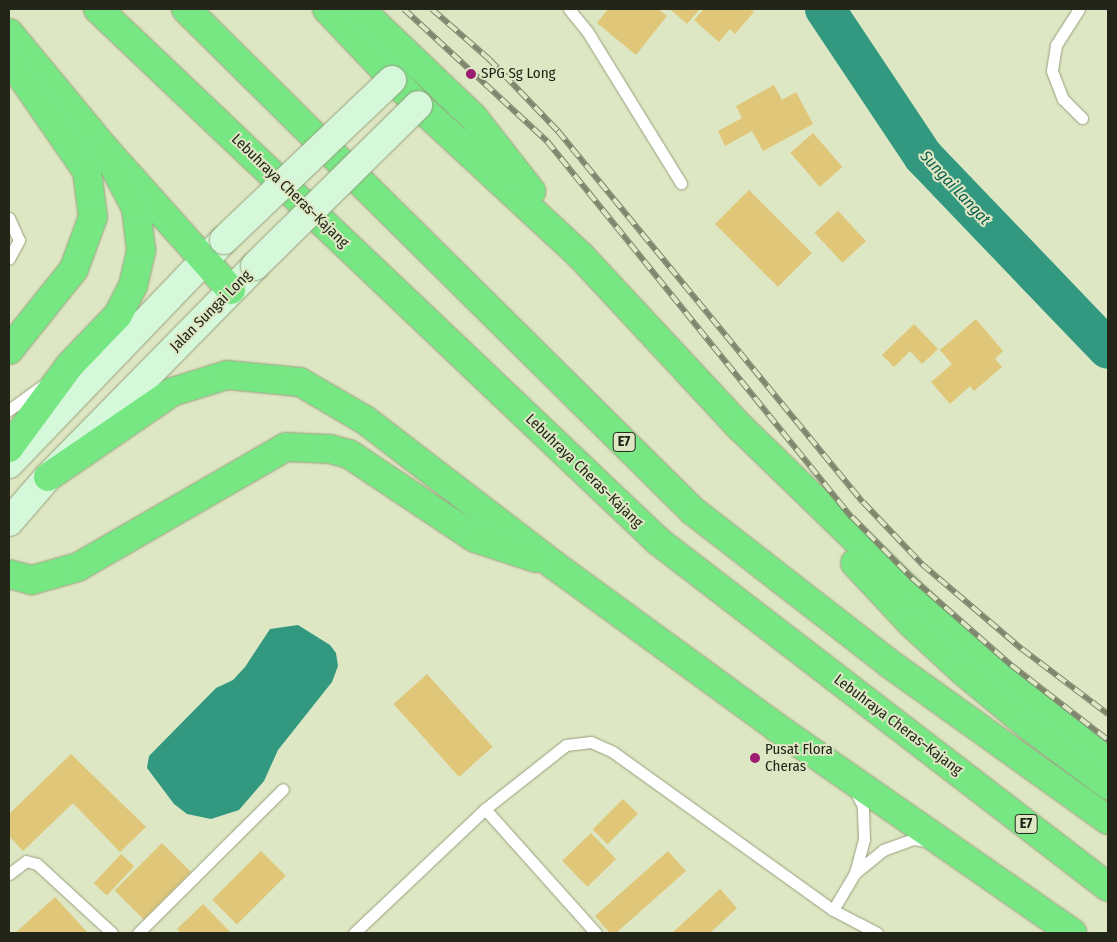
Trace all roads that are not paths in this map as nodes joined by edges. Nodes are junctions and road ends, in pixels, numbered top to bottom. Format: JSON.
{"nodes":[{"id":1,"x":98,"y":9,"type":"edge"},
{"id":2,"x":186,"y":9,"type":"edge"},
{"id":3,"x":327,"y":9,"type":"edge"},
{"id":4,"x":360,"y":9,"type":"edge"},
{"id":5,"x":568,"y":9,"type":"edge"},
{"id":6,"x":1079,"y":9,"type":"edge"},
{"id":7,"x":9,"y":33,"type":"edge"},
{"id":8,"x":9,"y":58,"type":"edge"},
{"id":9,"x":392,"y":80,"type":"junction"},
{"id":10,"x":418,"y":105,"type":"junction"},
{"id":11,"x":1082,"y":118,"type":"dead end"},
{"id":12,"x":105,"y":149,"type":"junction"},
{"id":13,"x":681,"y":183,"type":"dead end"},
{"id":14,"x":9,"y":218,"type":"edge"},
{"id":15,"x":580,"y":255,"type":"junction"},
{"id":16,"x":9,"y":259,"type":"edge"},
{"id":17,"x":206,"y":262,"type":"junction"},
{"id":18,"x":231,"y":290,"type":"junction"},
{"id":19,"x":9,"y":350,"type":"edge"},
{"id":20,"x":70,"y":365,"type":"junction"},
{"id":21,"x":9,"y":410,"type":"edge"},
{"id":22,"x":741,"y":428,"type":"junction"},
{"id":23,"x":9,"y":448,"type":"edge"},
{"id":24,"x":9,"y":464,"type":"edge"},
{"id":25,"x":48,"y":477,"type":"junction"},
{"id":26,"x":9,"y":522,"type":"edge"},
{"id":27,"x":554,"y":564,"type":"junction"},
{"id":28,"x":9,"y":574,"type":"edge"},
{"id":29,"x":1108,"y":762,"type":"edge"},
{"id":30,"x":846,"y":775,"type":"junction"},
{"id":31,"x":1108,"y":785,"type":"edge"},
{"id":32,"x":283,"y":789,"type":"dead end"},
{"id":33,"x":485,"y":809,"type":"junction"},
{"id":34,"x":1108,"y":820,"type":"edge"},
{"id":35,"x":946,"y":844,"type":"junction"},
{"id":36,"x":9,"y":874,"type":"edge"},
{"id":37,"x":855,"y":874,"type":"junction"},
{"id":38,"x":1108,"y":886,"type":"edge"},
{"id":39,"x":833,"y":910,"type":"junction"},
{"id":40,"x":112,"y":933,"type":"edge"},
{"id":41,"x":138,"y":933,"type":"edge"},
{"id":42,"x":354,"y":933,"type":"edge"},
{"id":43,"x":596,"y":933,"type":"edge"},
{"id":44,"x":877,"y":933,"type":"edge"},
{"id":45,"x":1072,"y":933,"type":"edge"}],
"edges":[{"from":1,"to":38,"type":"highway","name":"Lebuhraya Cheras–Kajang","number":"E7"},
{"from":2,"to":34,"type":"highway","number":"E7"},
{"from":3,"to":9,"type":"highway"},
{"from":4,"to":15,"type":"highway"},
{"from":5,"to":13,"type":"lane"},
{"from":6,"to":11,"type":"lane"},
{"from":7,"to":12,"type":"highway"},
{"from":8,"to":19,"type":"highway"},
{"from":9,"to":10,"type":"highway"},
{"from":9,"to":17,"type":"street","bridge":true},
{"from":10,"to":15,"type":"highway"},
{"from":10,"to":18,"type":"street","name":"Jalan Sungai Long","bridge":true},
{"from":12,"to":17,"type":"highway"},
{"from":12,"to":20,"type":"highway"},
{"from":14,"to":16,"type":"lane"},
{"from":15,"to":22,"type":"highway"},
{"from":17,"to":18,"type":"highway"},
{"from":17,"to":24,"type":"street"},
{"from":18,"to":25,"type":"street","name":"Jalan Sungai Long"},
{"from":20,"to":21,"type":"lane"},
{"from":20,"to":23,"type":"highway"},
{"from":22,"to":29,"type":"highway"},
{"from":22,"to":31,"type":"highway"},
{"from":25,"to":26,"type":"street","name":"Jalan Sungai Long"},
{"from":25,"to":27,"type":"highway"},
{"from":27,"to":28,"type":"highway"},
{"from":27,"to":30,"type":"highway"},
{"from":30,"to":35,"type":"highway"},
{"from":30,"to":37,"type":"lane"},
{"from":32,"to":41,"type":"lane"},
{"from":33,"to":39,"type":"lane"},
{"from":33,"to":42,"type":"lane"},
{"from":33,"to":43,"type":"lane"},
{"from":35,"to":37,"type":"lane"},
{"from":35,"to":45,"type":"highway"},
{"from":36,"to":40,"type":"lane"},
{"from":37,"to":39,"type":"lane"},
{"from":39,"to":44,"type":"lane"}]}
